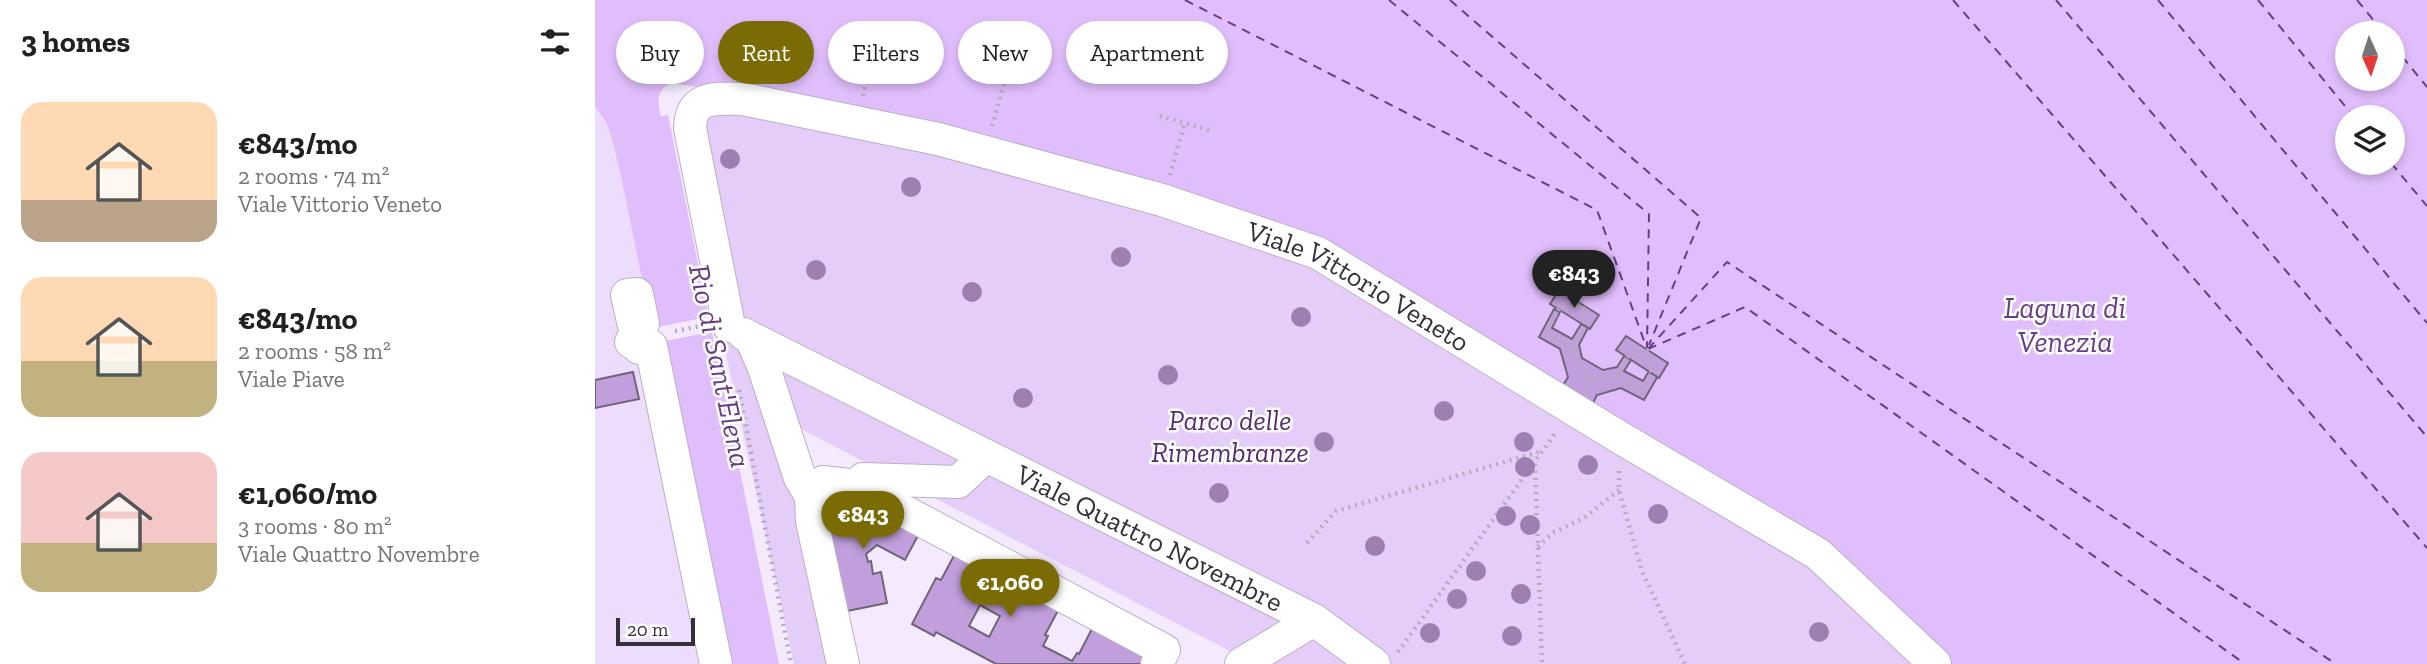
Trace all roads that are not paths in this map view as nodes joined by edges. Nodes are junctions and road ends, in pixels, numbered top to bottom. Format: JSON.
{"nodes":[{"id":1,"x":723,"y":328,"type":"junction"},
{"id":2,"x":644,"y":335,"type":"road end"},
{"id":3,"x":986,"y":456,"type":"junction"},
{"id":4,"x":857,"y":486,"type":"junction"},
{"id":5,"x":811,"y":496,"type":"junction"},
{"id":6,"x":1314,"y":620,"type":"junction"},
{"id":7,"x":1160,"y":657,"type":"edge"},
{"id":8,"x":1386,"y":658,"type":"edge"},
{"id":9,"x":716,"y":664,"type":"edge"},
{"id":10,"x":843,"y":664,"type":"edge"},
{"id":11,"x":1241,"y":664,"type":"edge"},
{"id":12,"x":1935,"y":664,"type":"edge"}],
"edges":[{"from":1,"to":3,"type":"street","name":"Viale Quattro Novembre"},
{"from":1,"to":5,"type":"street"},
{"from":1,"to":12,"type":"street","name":"Viale Vittorio Veneto"},
{"from":2,"to":9,"type":"street"},
{"from":3,"to":4,"type":"street","name":"Viale Quattro Novembre"},
{"from":3,"to":6,"type":"street","name":"Viale Quattro Novembre"},
{"from":4,"to":5,"type":"street","name":"Viale Quattro Novembre"},
{"from":4,"to":7,"type":"street","name":"Viale Quattro Novembre"},
{"from":5,"to":10,"type":"street"},
{"from":6,"to":8,"type":"street","name":"Viale Quattro Novembre"},
{"from":6,"to":11,"type":"street","name":"Viale Quattro Novembre"}]}
